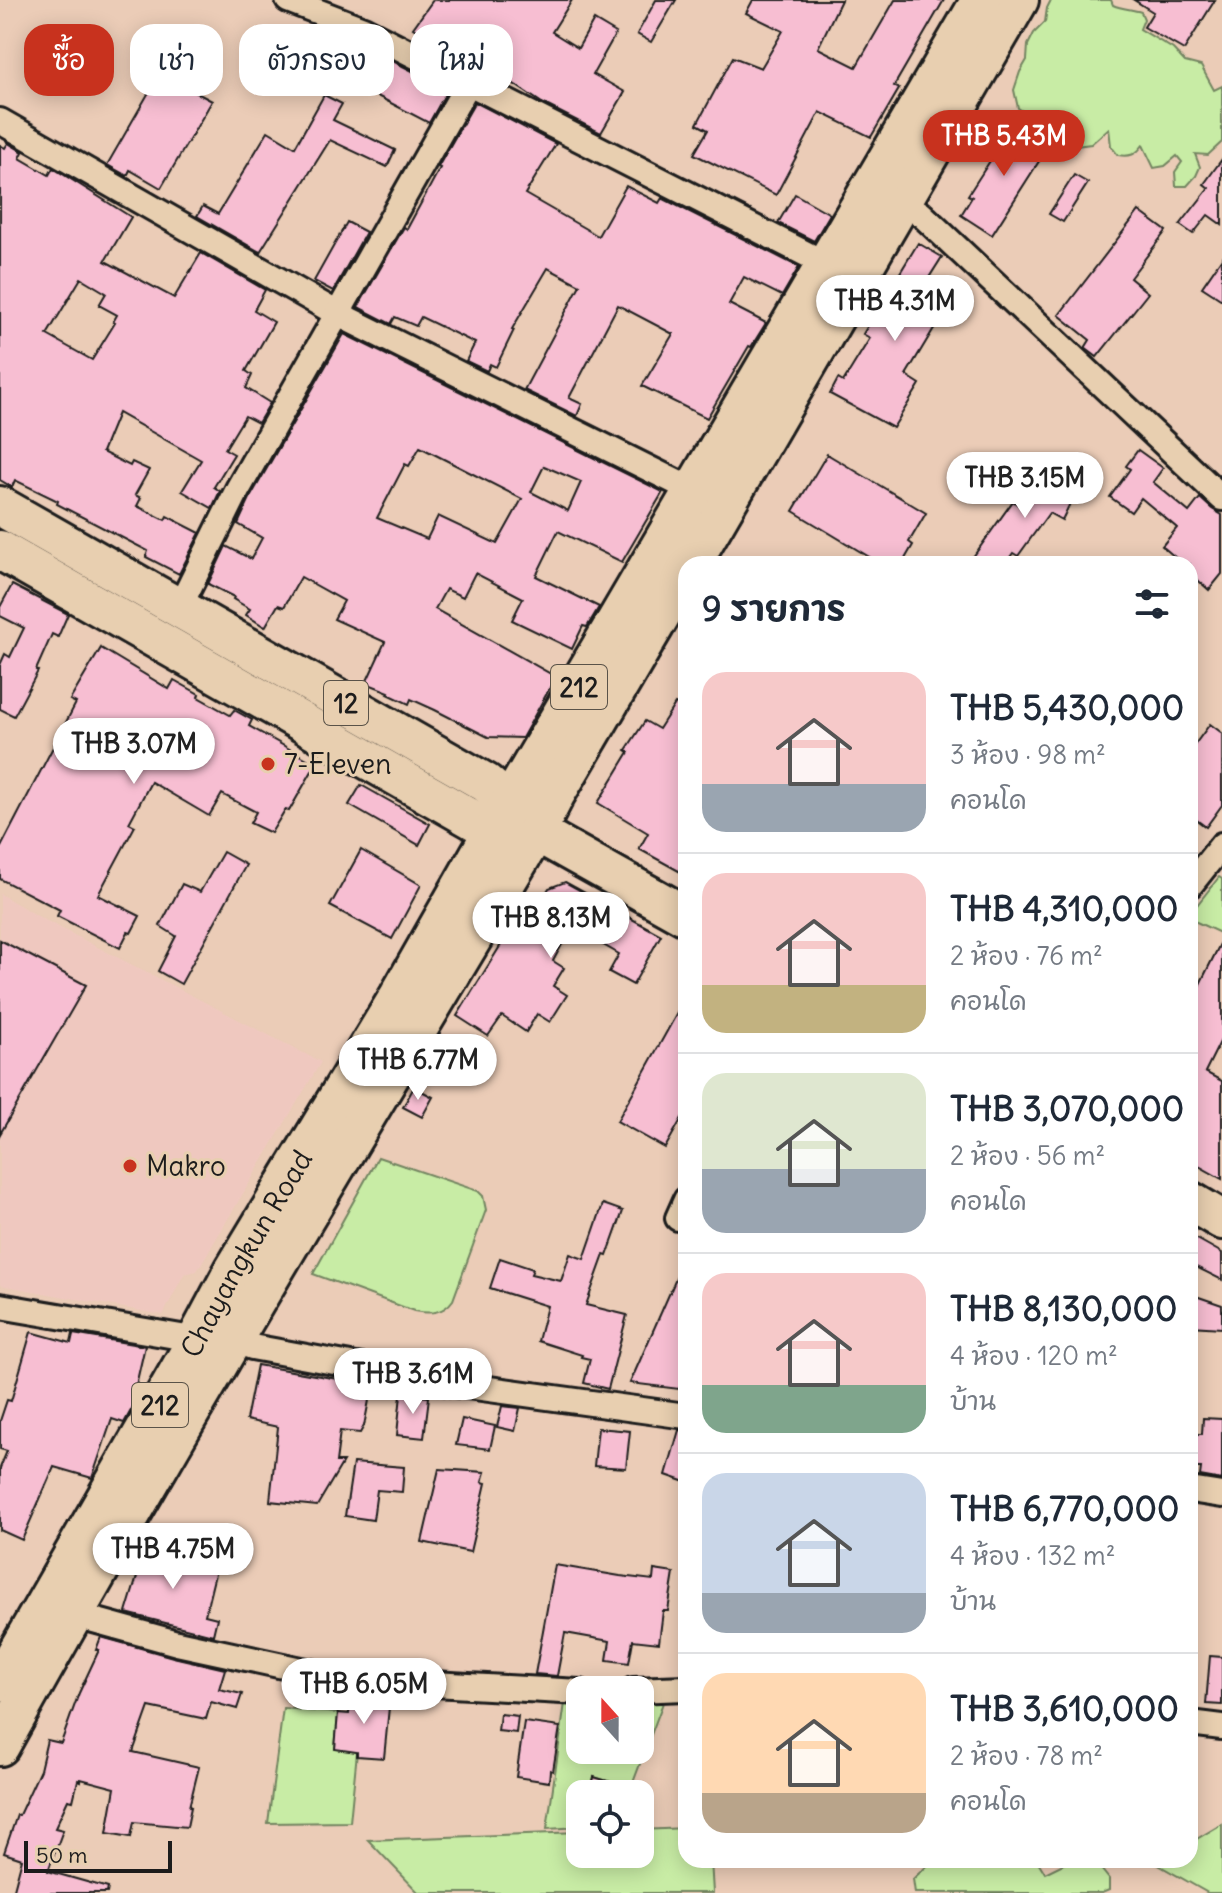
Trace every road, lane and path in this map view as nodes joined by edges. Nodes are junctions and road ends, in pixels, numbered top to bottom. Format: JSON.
{"nodes":[{"id":1,"x":288,"y":0,"type":"edge"},
{"id":2,"x":981,"y":0,"type":"edge"},
{"id":3,"x":1019,"y":0,"type":"edge"},
{"id":4,"x":410,"y":52,"type":"edge"},
{"id":5,"x":461,"y":96,"type":"edge"},
{"id":6,"x":496,"y":96,"type":"edge"},
{"id":7,"x":0,"y":121,"type":"edge"},
{"id":8,"x":902,"y":202,"type":"junction"},
{"id":9,"x":826,"y":264,"type":"junction"},
{"id":10,"x":338,"y":314,"type":"junction"},
{"id":11,"x":694,"y":491,"type":"junction"},
{"id":12,"x":1222,"y":498,"type":"edge"},
{"id":13,"x":0,"y":506,"type":"edge"},
{"id":14,"x":0,"y":550,"type":"edge"},
{"id":15,"x":696,"y":556,"type":"edge"},
{"id":16,"x":678,"y":586,"type":"edge"},
{"id":17,"x":179,"y":608,"type":"junction"},
{"id":18,"x":502,"y":818,"type":"junction"},
{"id":19,"x":536,"y":832,"type":"junction"},
{"id":20,"x":1218,"y":858,"type":"edge"},
{"id":21,"x":1198,"y":877,"type":"edge"},
{"id":22,"x":678,"y":912,"type":"edge"},
{"id":23,"x":1198,"y":1206,"type":"edge"},
{"id":24,"x":1222,"y":1220,"type":"edge"},
{"id":25,"x":0,"y":1306,"type":"edge"},
{"id":26,"x":214,"y":1341,"type":"junction"},
{"id":27,"x":678,"y":1415,"type":"edge"},
{"id":28,"x":1198,"y":1491,"type":"edge"},
{"id":29,"x":1222,"y":1495,"type":"edge"},
{"id":30,"x":75,"y":1610,"type":"junction"},
{"id":31,"x":0,"y":1682,"type":"edge"},
{"id":32,"x":678,"y":1688,"type":"edge"},
{"id":33,"x":654,"y":1689,"type":"edge"},
{"id":34,"x":566,"y":1691,"type":"edge"},
{"id":35,"x":1198,"y":1724,"type":"edge"},
{"id":36,"x":1222,"y":1727,"type":"edge"},
{"id":37,"x":0,"y":1746,"type":"edge"}],
"edges":[{"from":1,"to":4,"type":"street"},
{"from":2,"to":9,"type":"main road","name":"Chayangkun Road","number":"212"},
{"from":3,"to":8,"type":"main road"},
{"from":5,"to":10,"type":"street"},
{"from":6,"to":9,"type":"street"},
{"from":7,"to":10,"type":"street"},
{"from":8,"to":12,"type":"street"},
{"from":8,"to":15,"type":"main road"},
{"from":9,"to":11,"type":"main road","name":"Chayangkun Road","number":"212"},
{"from":10,"to":11,"type":"street"},
{"from":10,"to":17,"type":"street"},
{"from":11,"to":18,"type":"main road","name":"Chayangkun Road","number":"212"},
{"from":13,"to":17,"type":"main road","number":"12"},
{"from":14,"to":18,"type":"main road","number":"12"},
{"from":16,"to":19,"type":"main road","name":"Chayangkun Road","number":"212"},
{"from":17,"to":18,"type":"main road","number":"12"},
{"from":18,"to":19,"type":"main road"},
{"from":18,"to":26,"type":"main road","name":"Chayangkun Road","number":"212"},
{"from":19,"to":22,"type":"main road"},
{"from":19,"to":26,"type":"main road","name":"Chayangkun Road","number":"212"},
{"from":20,"to":21,"type":"street"},
{"from":23,"to":24,"type":"main road"},
{"from":25,"to":26,"type":"street"},
{"from":26,"to":27,"type":"street"},
{"from":26,"to":30,"type":"main road","name":"Chayangkun Road","number":"212"},
{"from":26,"to":31,"type":"main road","name":"Chayangkun Road","number":"212"},
{"from":28,"to":29,"type":"street"},
{"from":30,"to":34,"type":"street"},
{"from":30,"to":37,"type":"main road","name":"Chayangkun Road","number":"212"},
{"from":32,"to":33,"type":"street"},
{"from":35,"to":36,"type":"street"}]}
